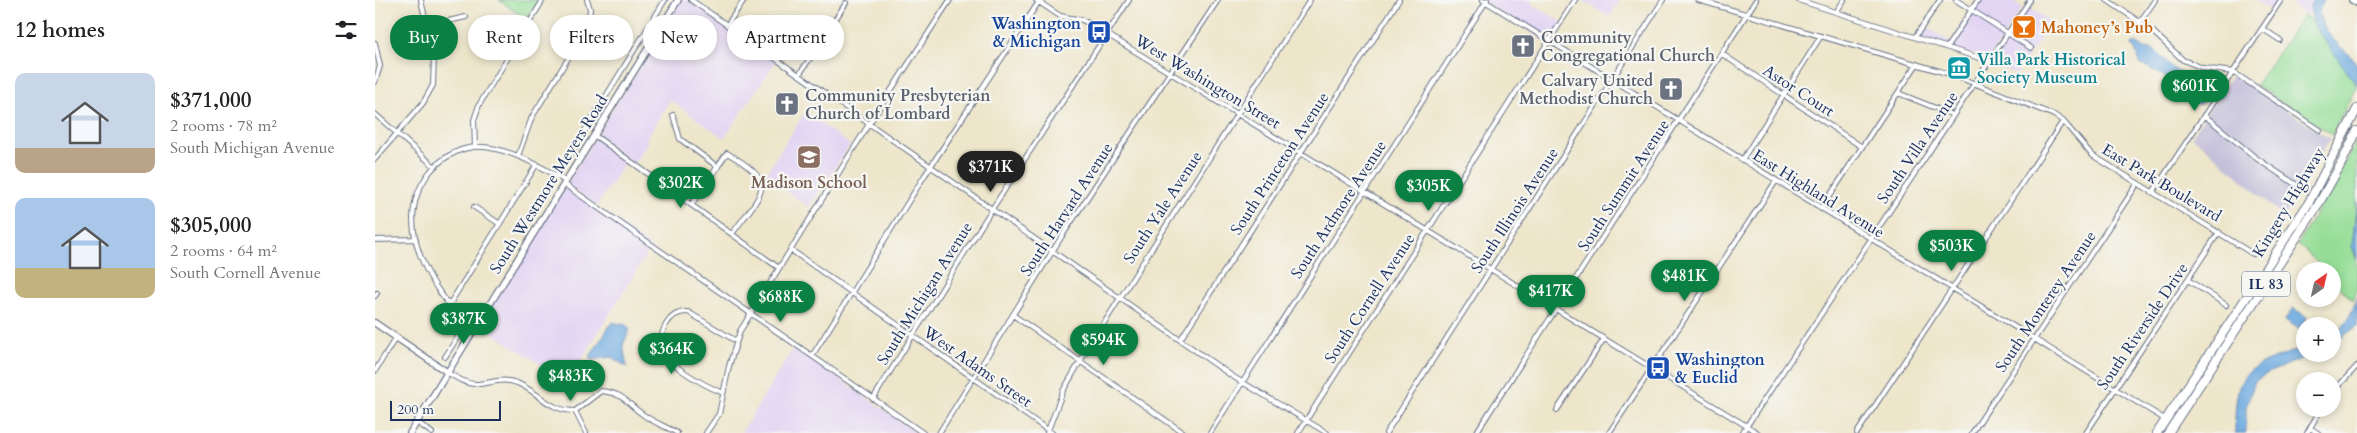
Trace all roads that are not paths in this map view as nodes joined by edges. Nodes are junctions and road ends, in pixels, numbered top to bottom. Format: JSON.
{"nodes":[{"id":1,"x":421,"y":0,"type":"edge"},
{"id":2,"x":543,"y":0,"type":"edge"},
{"id":3,"x":665,"y":0,"type":"edge"},
{"id":4,"x":678,"y":0,"type":"edge"},
{"id":5,"x":691,"y":0,"type":"edge"},
{"id":6,"x":744,"y":0,"type":"edge"},
{"id":7,"x":950,"y":0,"type":"edge"},
{"id":8,"x":1129,"y":0,"type":"edge"},
{"id":9,"x":1218,"y":0,"type":"edge"},
{"id":10,"x":1310,"y":0,"type":"edge"},
{"id":11,"x":1399,"y":0,"type":"edge"},
{"id":12,"x":1575,"y":0,"type":"edge"},
{"id":13,"x":1663,"y":0,"type":"edge"},
{"id":14,"x":1698,"y":0,"type":"edge"},
{"id":15,"x":1756,"y":0,"type":"edge"},
{"id":16,"x":1798,"y":0,"type":"edge"},
{"id":17,"x":1845,"y":0,"type":"edge"},
{"id":18,"x":1939,"y":0,"type":"edge"},
{"id":19,"x":1956,"y":0,"type":"edge"},
{"id":20,"x":1978,"y":0,"type":"edge"},
{"id":21,"x":2029,"y":0,"type":"edge"},
{"id":22,"x":2107,"y":0,"type":"edge"},
{"id":23,"x":2155,"y":0,"type":"edge"},
{"id":24,"x":2281,"y":0,"type":"edge"},
{"id":25,"x":2352,"y":0,"type":"edge"},
{"id":26,"x":594,"y":1,"type":"edge"},
{"id":27,"x":1038,"y":1,"type":"edge"},
{"id":28,"x":1485,"y":1,"type":"edge"},
{"id":29,"x":588,"y":2,"type":"edge"},
{"id":30,"x":847,"y":3,"type":"dead end"},
{"id":31,"x":2357,"y":3,"type":"edge"},
{"id":32,"x":1971,"y":10,"type":"junction"},
{"id":33,"x":1837,"y":11,"type":"junction"},
{"id":34,"x":1747,"y":14,"type":"junction"},
{"id":35,"x":424,"y":15,"type":"edge"},
{"id":36,"x":734,"y":15,"type":"edge"},
{"id":37,"x":466,"y":17,"type":"dead end"},
{"id":38,"x":458,"y":19,"type":"edge"},
{"id":39,"x":2141,"y":22,"type":"junction"},
{"id":40,"x":727,"y":25,"type":"edge"},
{"id":41,"x":2263,"y":28,"type":"junction"},
{"id":42,"x":1107,"y":34,"type":"junction"},
{"id":43,"x":2007,"y":34,"type":"junction"},
{"id":44,"x":1821,"y":36,"type":"junction"},
{"id":45,"x":1915,"y":38,"type":"junction"},
{"id":46,"x":2280,"y":40,"type":"dead end"},
{"id":47,"x":1549,"y":41,"type":"junction"},
{"id":48,"x":375,"y":42,"type":"edge"},
{"id":49,"x":1947,"y":47,"type":"junction"},
{"id":50,"x":2031,"y":48,"type":"dead end"},
{"id":51,"x":1722,"y":54,"type":"junction"},
{"id":52,"x":434,"y":60,"type":"edge"},
{"id":53,"x":777,"y":60,"type":"edge"},
{"id":54,"x":1989,"y":61,"type":"junction"},
{"id":55,"x":1917,"y":64,"type":"junction"},
{"id":56,"x":1170,"y":72,"type":"junction"},
{"id":57,"x":2233,"y":72,"type":"junction"},
{"id":58,"x":799,"y":75,"type":"junction"},
{"id":59,"x":1612,"y":80,"type":"junction"},
{"id":60,"x":375,"y":82,"type":"edge"},
{"id":61,"x":1975,"y":82,"type":"junction"},
{"id":62,"x":1898,"y":93,"type":"junction"},
{"id":63,"x":1784,"y":95,"type":"junction"},
{"id":64,"x":2357,"y":109,"type":"edge"},
{"id":65,"x":375,"y":114,"type":"edge"},
{"id":66,"x":1237,"y":114,"type":"junction"},
{"id":67,"x":673,"y":115,"type":"dead end"},
{"id":68,"x":1953,"y":115,"type":"junction"},
{"id":69,"x":2204,"y":115,"type":"junction"},
{"id":70,"x":1679,"y":121,"type":"junction"},
{"id":71,"x":2063,"y":121,"type":"junction"},
{"id":72,"x":869,"y":124,"type":"junction"},
{"id":73,"x":2320,"y":130,"type":"dead end"},
{"id":74,"x":2357,"y":131,"type":"edge"},
{"id":75,"x":397,"y":133,"type":"junction"},
{"id":76,"x":594,"y":135,"type":"junction"},
{"id":77,"x":475,"y":147,"type":"junction"},
{"id":78,"x":1862,"y":147,"type":"junction"},
{"id":79,"x":1301,"y":152,"type":"junction"},
{"id":80,"x":518,"y":156,"type":"junction"},
{"id":81,"x":375,"y":159,"type":"edge"},
{"id":82,"x":1742,"y":160,"type":"junction"},
{"id":83,"x":537,"y":164,"type":"junction"},
{"id":84,"x":435,"y":166,"type":"junction"},
{"id":85,"x":931,"y":166,"type":"junction"},
{"id":86,"x":718,"y":167,"type":"junction"},
{"id":87,"x":557,"y":176,"type":"junction"},
{"id":88,"x":1776,"y":181,"type":"junction"},
{"id":89,"x":564,"y":183,"type":"junction"},
{"id":90,"x":2138,"y":183,"type":"junction"},
{"id":91,"x":2295,"y":184,"type":"dead end"},
{"id":92,"x":1365,"y":191,"type":"junction"},
{"id":93,"x":2153,"y":192,"type":"junction"},
{"id":94,"x":691,"y":205,"type":"junction"},
{"id":95,"x":475,"y":207,"type":"dead end"},
{"id":96,"x":992,"y":209,"type":"junction"},
{"id":97,"x":1821,"y":209,"type":"junction"},
{"id":98,"x":500,"y":224,"type":"junction"},
{"id":99,"x":1428,"y":230,"type":"junction"},
{"id":100,"x":2219,"y":232,"type":"junction"},
{"id":101,"x":733,"y":234,"type":"junction"},
{"id":102,"x":416,"y":239,"type":"junction"},
{"id":103,"x":1871,"y":239,"type":"junction"},
{"id":104,"x":375,"y":240,"type":"edge"},
{"id":105,"x":791,"y":250,"type":"junction"},
{"id":106,"x":1053,"y":251,"type":"junction"},
{"id":107,"x":2253,"y":254,"type":"dead end"},
{"id":108,"x":779,"y":268,"type":"junction"},
{"id":109,"x":1491,"y":269,"type":"junction"},
{"id":110,"x":2188,"y":280,"type":"junction"},
{"id":111,"x":1952,"y":288,"type":"junction"},
{"id":112,"x":852,"y":293,"type":"junction"},
{"id":113,"x":1119,"y":298,"type":"junction"},
{"id":114,"x":449,"y":304,"type":"junction"},
{"id":115,"x":2226,"y":304,"type":"dead end"},
{"id":116,"x":1557,"y":310,"type":"junction"},
{"id":117,"x":751,"y":313,"type":"junction"},
{"id":118,"x":1013,"y":314,"type":"junction"},
{"id":119,"x":375,"y":323,"type":"edge"},
{"id":120,"x":466,"y":324,"type":"junction"},
{"id":121,"x":473,"y":330,"type":"junction"},
{"id":122,"x":913,"y":335,"type":"junction"},
{"id":123,"x":396,"y":337,"type":"junction"},
{"id":124,"x":1604,"y":339,"type":"junction"},
{"id":125,"x":2035,"y":339,"type":"junction"},
{"id":126,"x":1180,"y":340,"type":"junction"},
{"id":127,"x":736,"y":341,"type":"junction"},
{"id":128,"x":812,"y":356,"type":"junction"},
{"id":129,"x":445,"y":357,"type":"dead end"},
{"id":130,"x":1081,"y":360,"type":"junction"},
{"id":131,"x":2357,"y":366,"type":"edge"},
{"id":132,"x":1652,"y":368,"type":"junction"},
{"id":133,"x":375,"y":371,"type":"edge"},
{"id":134,"x":447,"y":372,"type":"junction"},
{"id":135,"x":974,"y":378,"type":"junction"},
{"id":136,"x":1242,"y":382,"type":"junction"},
{"id":137,"x":2341,"y":383,"type":"edge"},
{"id":138,"x":2116,"y":388,"type":"junction"},
{"id":139,"x":723,"y":393,"type":"junction"},
{"id":140,"x":873,"y":398,"type":"junction"},
{"id":141,"x":1557,"y":410,"type":"dead end"},
{"id":142,"x":575,"y":412,"type":"junction"},
{"id":143,"x":2316,"y":417,"type":"edge"},
{"id":144,"x":1305,"y":420,"type":"junction"},
{"id":145,"x":2166,"y":420,"type":"junction"},
{"id":146,"x":417,"y":422,"type":"junction"},
{"id":147,"x":1747,"y":426,"type":"junction"},
{"id":148,"x":2309,"y":428,"type":"junction"},
{"id":149,"x":1047,"y":432,"type":"edge"},
{"id":150,"x":411,"y":433,"type":"edge"},
{"id":151,"x":432,"y":433,"type":"edge"},
{"id":152,"x":586,"y":433,"type":"edge"},
{"id":153,"x":677,"y":433,"type":"edge"},
{"id":154,"x":706,"y":433,"type":"edge"},
{"id":155,"x":923,"y":433,"type":"edge"},
{"id":156,"x":939,"y":433,"type":"edge"},
{"id":157,"x":1052,"y":433,"type":"edge"},
{"id":158,"x":1184,"y":433,"type":"edge"},
{"id":159,"x":1210,"y":433,"type":"edge"},
{"id":160,"x":1297,"y":433,"type":"edge"},
{"id":161,"x":1327,"y":433,"type":"edge"},
{"id":162,"x":1386,"y":433,"type":"edge"},
{"id":163,"x":1476,"y":433,"type":"edge"},
{"id":164,"x":1609,"y":433,"type":"edge"},
{"id":165,"x":1742,"y":433,"type":"edge"},
{"id":166,"x":1758,"y":433,"type":"edge"},
{"id":167,"x":1857,"y":433,"type":"edge"},
{"id":168,"x":1972,"y":433,"type":"edge"},
{"id":169,"x":2086,"y":433,"type":"edge"},
{"id":170,"x":2157,"y":433,"type":"edge"},
{"id":171,"x":2168,"y":433,"type":"edge"},
{"id":172,"x":2307,"y":433,"type":"edge"},
{"id":173,"x":2318,"y":433,"type":"edge"}],
"edges":[{"from":1,"to":35,"type":"street"},
{"from":2,"to":77,"type":"street"},
{"from":3,"to":87,"type":"street"},
{"from":4,"to":76,"type":"street","name":"South Westmore Meyers Road"},
{"from":5,"to":40,"type":"street"},
{"from":6,"to":36,"type":"street"},
{"from":7,"to":72,"type":"street"},
{"from":8,"to":42,"type":"street","name":"South Michigan Avenue"},
{"from":9,"to":56,"type":"street","name":"South Harvard Avenue"},
{"from":10,"to":66,"type":"street","name":"South Yale Avenue"},
{"from":11,"to":79,"type":"street","name":"South Princeton Avenue"},
{"from":12,"to":47,"type":"street","name":"South Cornell Avenue"},
{"from":13,"to":59,"type":"street","name":"South Illinois Avenue"},
{"from":14,"to":34,"type":"street","name":"East Park Boulevard"},
{"from":15,"to":34,"type":"street","name":"South Summit Avenue"},
{"from":16,"to":33,"type":"street"},
{"from":17,"to":33,"type":"street"},
{"from":18,"to":45,"type":"street"},
{"from":19,"to":32,"type":"street"},
{"from":20,"to":32,"type":"street"},
{"from":21,"to":43,"type":"street","name":"South Villa Avenue"},
{"from":22,"to":39,"type":"street"},
{"from":23,"to":39,"type":"street"},
{"from":24,"to":41,"type":"street"},
{"from":25,"to":31,"type":"street"},
{"from":26,"to":29,"type":"street"},
{"from":27,"to":42,"type":"street","name":"West Washington Street"},
{"from":27,"to":85,"type":"street"},
{"from":28,"to":47,"type":"street","name":"East Highland Avenue"},
{"from":28,"to":92,"type":"street","name":"South Ardmore Avenue"},
{"from":29,"to":80,"type":"street"},
{"from":30,"to":58,"type":"street"},
{"from":32,"to":43,"type":"street"},
{"from":32,"to":49,"type":"street"},
{"from":33,"to":45,"type":"street"},
{"from":34,"to":44,"type":"street","name":"East Park Boulevard"},
{"from":34,"to":51,"type":"street","name":"South Summit Avenue"},
{"from":37,"to":38,"type":"street"},
{"from":39,"to":57,"type":"street"},
{"from":41,"to":46,"type":"street"},
{"from":41,"to":57,"type":"street"},
{"from":42,"to":56,"type":"street","name":"West Washington Street"},
{"from":42,"to":96,"type":"street","name":"South Michigan Avenue"},
{"from":43,"to":50,"type":"street"},
{"from":43,"to":54,"type":"street","name":"South Villa Avenue"},
{"from":44,"to":55,"type":"street","name":"East Park Boulevard"},
{"from":44,"to":63,"type":"street"},
{"from":45,"to":49,"type":"street"},
{"from":47,"to":59,"type":"street","name":"East Highland Avenue"},
{"from":47,"to":99,"type":"street","name":"South Cornell Avenue"},
{"from":48,"to":60,"type":"street"},
{"from":49,"to":54,"type":"street"},
{"from":51,"to":63,"type":"street","name":"Astor Court"},
{"from":51,"to":70,"type":"street","name":"South Summit Avenue"},
{"from":52,"to":75,"type":"street"},
{"from":53,"to":58,"type":"street"},
{"from":54,"to":61,"type":"street","name":"South Villa Avenue"},
{"from":55,"to":61,"type":"street","name":"East Park Boulevard"},
{"from":55,"to":62,"type":"street"},
{"from":56,"to":66,"type":"street","name":"West Washington Street"},
{"from":56,"to":106,"type":"street","name":"South Harvard Avenue"},
{"from":57,"to":69,"type":"street"},
{"from":57,"to":73,"type":"street"},
{"from":58,"to":72,"type":"street"},
{"from":59,"to":70,"type":"street","name":"East Highland Avenue"},
{"from":59,"to":109,"type":"street","name":"South Illinois Avenue"},
{"from":61,"to":68,"type":"street","name":"South Villa Avenue"},
{"from":61,"to":71,"type":"street","name":"East Park Boulevard"},
{"from":62,"to":68,"type":"street"},
{"from":62,"to":78,"type":"street"},
{"from":63,"to":78,"type":"street","name":"Astor Court"},
{"from":63,"to":82,"type":"street"},
{"from":64,"to":145,"type":"highway","name":"Kingery Highway","number":"IL 83"},
{"from":65,"to":75,"type":"street"},
{"from":66,"to":79,"type":"street","name":"West Washington Street"},
{"from":66,"to":113,"type":"street","name":"South Yale Avenue"},
{"from":67,"to":86,"type":"street"},
{"from":68,"to":103,"type":"street","name":"South Villa Avenue"},
{"from":69,"to":91,"type":"street"},
{"from":69,"to":93,"type":"street"},
{"from":70,"to":82,"type":"street","name":"East Highland Avenue"},
{"from":70,"to":116,"type":"street","name":"South Summit Avenue"},
{"from":71,"to":90,"type":"street","name":"East Park Boulevard"},
{"from":71,"to":111,"type":"street"},
{"from":72,"to":85,"type":"street"},
{"from":72,"to":105,"type":"street"},
{"from":74,"to":171,"type":"highway","name":"Kingery Highway","number":"IL 83"},
{"from":75,"to":81,"type":"street"},
{"from":75,"to":84,"type":"street"},
{"from":76,"to":89,"type":"street","name":"South Westmore Meyers Road"},
{"from":76,"to":94,"type":"street"},
{"from":77,"to":80,"type":"street"},
{"from":77,"to":84,"type":"street"},
{"from":78,"to":97,"type":"street"},
{"from":79,"to":92,"type":"street","name":"West Washington Street"},
{"from":79,"to":126,"type":"street","name":"South Princeton Avenue"},
{"from":80,"to":83,"type":"street"},
{"from":82,"to":88,"type":"street","name":"East Highland Avenue"},
{"from":83,"to":87,"type":"street"},
{"from":83,"to":98,"type":"street"},
{"from":84,"to":102,"type":"street"},
{"from":85,"to":96,"type":"street"},
{"from":85,"to":112,"type":"street"},
{"from":86,"to":94,"type":"street"},
{"from":86,"to":101,"type":"street"},
{"from":87,"to":89,"type":"street"},
{"from":88,"to":97,"type":"street","name":"East Highland Avenue"},
{"from":88,"to":132,"type":"street"},
{"from":89,"to":117,"type":"street"},
{"from":89,"to":121,"type":"street","name":"South Westmore Meyers Road"},
{"from":90,"to":93,"type":"street","name":"East Park Boulevard"},
{"from":90,"to":125,"type":"street","name":"South Monterey Avenue"},
{"from":92,"to":99,"type":"street","name":"West Washington Street"},
{"from":92,"to":136,"type":"street","name":"South Ardmore Avenue"},
{"from":93,"to":100,"type":"street","name":"East Park Boulevard"},
{"from":94,"to":101,"type":"street"},
{"from":95,"to":98,"type":"street"},
{"from":96,"to":106,"type":"street"},
{"from":96,"to":122,"type":"street","name":"South Michigan Avenue"},
{"from":97,"to":103,"type":"street","name":"East Highland Avenue"},
{"from":98,"to":114,"type":"street"},
{"from":99,"to":109,"type":"street","name":"West Washington Street"},
{"from":99,"to":144,"type":"street","name":"South Cornell Avenue"},
{"from":100,"to":107,"type":"street","name":"East Park Boulevard"},
{"from":100,"to":110,"type":"street","name":"South Riverside Drive"},
{"from":101,"to":108,"type":"street"},
{"from":102,"to":104,"type":"street"},
{"from":102,"to":114,"type":"street"},
{"from":103,"to":111,"type":"street","name":"East Highland Avenue"},
{"from":103,"to":147,"type":"street","name":"South Villa Avenue"},
{"from":105,"to":108,"type":"street"},
{"from":105,"to":112,"type":"street","name":"West Adams Street"},
{"from":106,"to":113,"type":"street"},
{"from":106,"to":118,"type":"street","name":"South Harvard Avenue"},
{"from":108,"to":117,"type":"street"},
{"from":109,"to":116,"type":"street","name":"West Washington Street"},
{"from":109,"to":162,"type":"street","name":"South Illinois Avenue"},
{"from":110,"to":115,"type":"street"},
{"from":110,"to":138,"type":"street","name":"South Riverside Drive"},
{"from":111,"to":125,"type":"street","name":"East Highland Avenue"},
{"from":111,"to":167,"type":"street"},
{"from":112,"to":122,"type":"street","name":"West Adams Street"},
{"from":112,"to":128,"type":"street"},
{"from":113,"to":126,"type":"street"},
{"from":113,"to":130,"type":"street","name":"South Yale Avenue"},
{"from":114,"to":120,"type":"street"},
{"from":116,"to":124,"type":"street","name":"West Washington Street"},
{"from":116,"to":163,"type":"street","name":"South Summit Avenue"},
{"from":117,"to":127,"type":"street"},
{"from":117,"to":128,"type":"street"},
{"from":118,"to":130,"type":"street"},
{"from":118,"to":135,"type":"street","name":"South Harvard Avenue"},
{"from":119,"to":123,"type":"street"},
{"from":120,"to":121,"type":"street"},
{"from":120,"to":129,"type":"street"},
{"from":121,"to":134,"type":"street","name":"South Westmore Meyers Road"},
{"from":122,"to":135,"type":"street","name":"West Adams Street"},
{"from":122,"to":140,"type":"street","name":"South Michigan Avenue"},
{"from":123,"to":133,"type":"street"},
{"from":123,"to":134,"type":"street"},
{"from":124,"to":132,"type":"street","name":"West Washington Street"},
{"from":124,"to":141,"type":"street"},
{"from":125,"to":138,"type":"street","name":"East Highland Avenue"},
{"from":125,"to":168,"type":"street","name":"South Monterey Avenue"},
{"from":126,"to":136,"type":"street"},
{"from":127,"to":139,"type":"street"},
{"from":127,"to":139,"type":"street"},
{"from":128,"to":140,"type":"street"},
{"from":130,"to":149,"type":"street","name":"South Yale Avenue"},
{"from":130,"to":158,"type":"street"},
{"from":131,"to":137,"type":"street"},
{"from":132,"to":147,"type":"street","name":"West Washington Street"},
{"from":132,"to":164,"type":"street"},
{"from":134,"to":142,"type":"street"},
{"from":134,"to":146,"type":"street","name":"South Westmore Meyers Road"},
{"from":135,"to":149,"type":"street","name":"West Adams Street"},
{"from":135,"to":156,"type":"street","name":"South Harvard Avenue"},
{"from":136,"to":144,"type":"street"},
{"from":136,"to":159,"type":"street","name":"South Ardmore Avenue"},
{"from":138,"to":145,"type":"street","name":"East Highland Avenue"},
{"from":138,"to":169,"type":"street","name":"South Riverside Drive"},
{"from":139,"to":154,"type":"street"},
{"from":140,"to":155,"type":"street"},
{"from":142,"to":152,"type":"street"},
{"from":142,"to":153,"type":"street"},
{"from":143,"to":148,"type":"street"},
{"from":144,"to":160,"type":"street","name":"South Cornell Avenue"},
{"from":144,"to":161,"type":"street"},
{"from":145,"to":170,"type":"highway","name":"Kingery Highway","number":"IL 83"},
{"from":146,"to":150,"type":"street","name":"South Westmore Meyers Road"},
{"from":146,"to":151,"type":"street"},
{"from":147,"to":165,"type":"street","name":"South Villa Avenue"},
{"from":147,"to":166,"type":"street","name":"West Washington Street"},
{"from":148,"to":172,"type":"street"},
{"from":148,"to":173,"type":"street"},
{"from":149,"to":157,"type":"street","name":"West Adams Street"}]}
